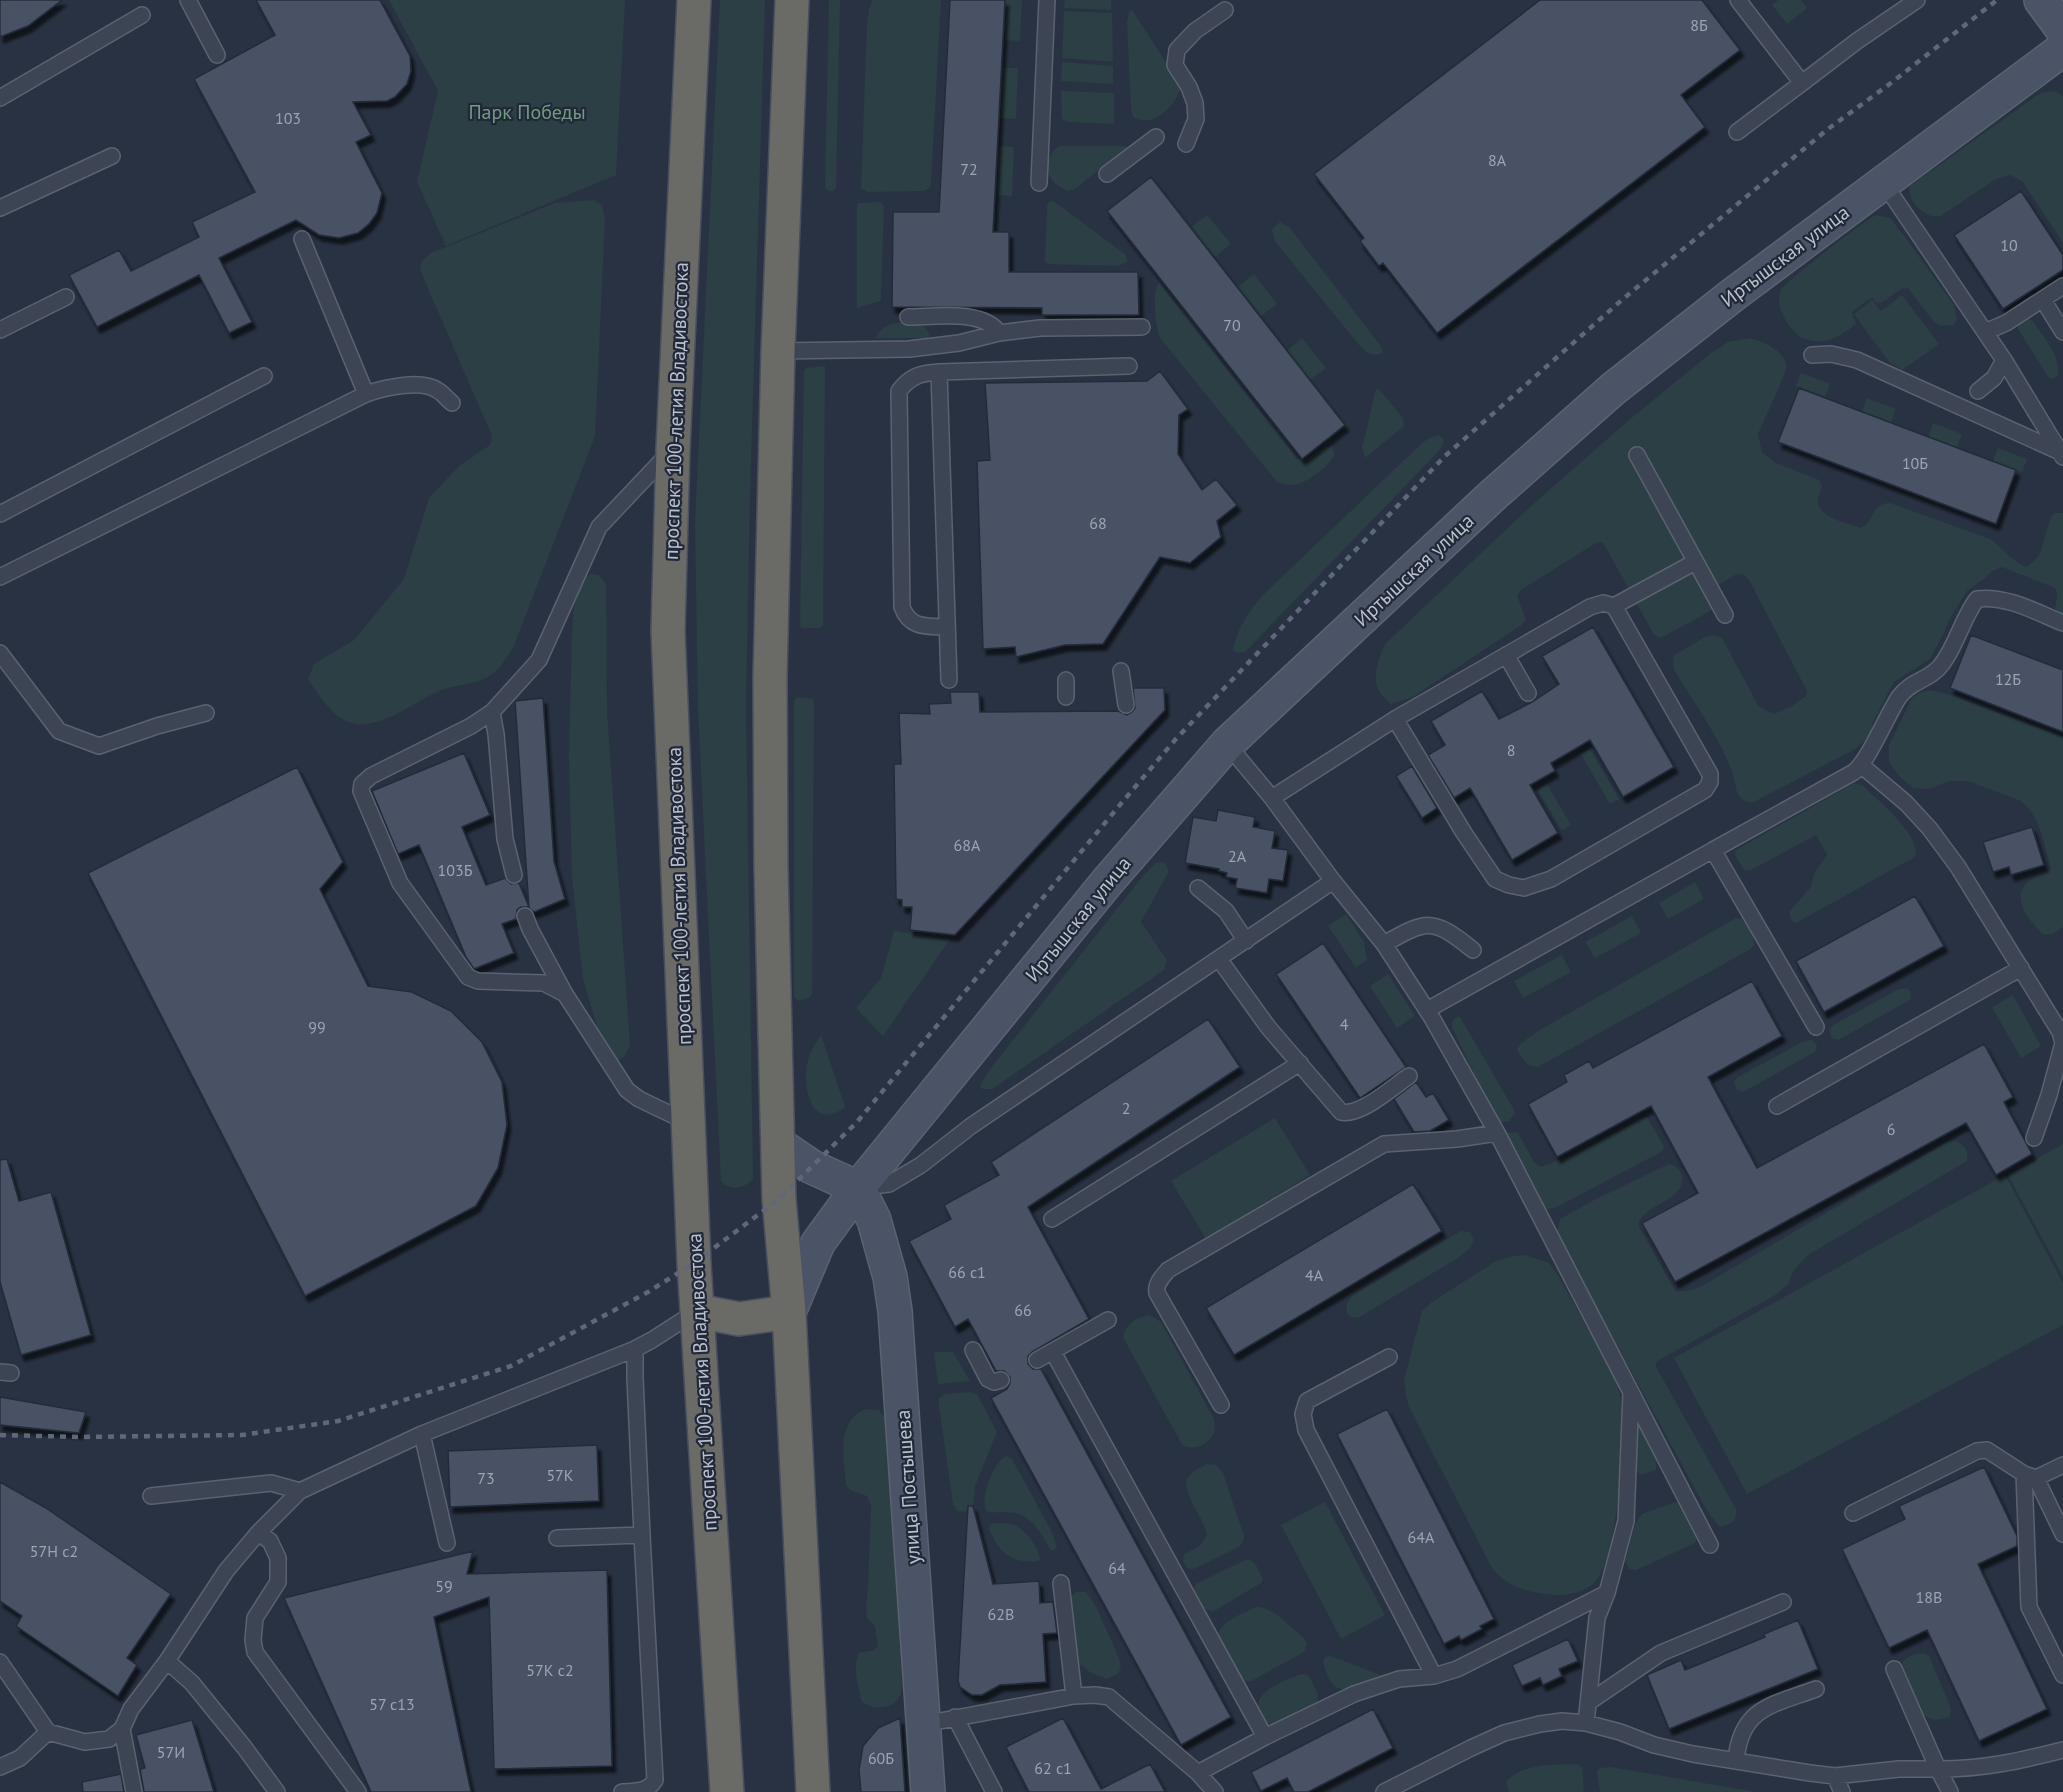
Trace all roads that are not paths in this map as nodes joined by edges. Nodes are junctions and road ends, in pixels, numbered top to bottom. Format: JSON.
{"nodes":[{"id":1,"x":188,"y":0,"type":"edge"},
{"id":2,"x":694,"y":0,"type":"edge"},
{"id":3,"x":792,"y":0,"type":"edge"},
{"id":4,"x":1047,"y":0,"type":"edge"},
{"id":5,"x":1738,"y":0,"type":"edge"},
{"id":6,"x":1917,"y":0,"type":"edge"},
{"id":7,"x":2041,"y":0,"type":"edge"},
{"id":8,"x":1226,"y":10,"type":"dead end"},
{"id":9,"x":142,"y":15,"type":"dead end"},
{"id":10,"x":2063,"y":30,"type":"edge"},
{"id":11,"x":2063,"y":49,"type":"edge"},
{"id":12,"x":218,"y":54,"type":"dead end"},
{"id":13,"x":1802,"y":83,"type":"junction"},
{"id":14,"x":0,"y":98,"type":"edge"},
{"id":15,"x":1737,"y":132,"type":"dead end"},
{"id":16,"x":1156,"y":137,"type":"dead end"},
{"id":17,"x":1186,"y":144,"type":"dead end"},
{"id":18,"x":112,"y":156,"type":"dead end"},
{"id":19,"x":1107,"y":174,"type":"dead end"},
{"id":20,"x":1883,"y":182,"type":"junction"},
{"id":21,"x":1039,"y":183,"type":"dead end"},
{"id":22,"x":0,"y":208,"type":"edge"},
{"id":23,"x":302,"y":239,"type":"dead end"},
{"id":24,"x":2063,"y":286,"type":"edge"},
{"id":25,"x":66,"y":297,"type":"dead end"},
{"id":26,"x":2043,"y":300,"type":"junction"},
{"id":27,"x":908,"y":316,"type":"dead end"},
{"id":28,"x":1142,"y":327,"type":"dead end"},
{"id":29,"x":0,"y":330,"type":"edge"},
{"id":30,"x":2063,"y":332,"type":"edge"},
{"id":31,"x":999,"y":333,"type":"junction"},
{"id":32,"x":1985,"y":333,"type":"junction"},
{"id":33,"x":778,"y":351,"type":"junction"},
{"id":34,"x":1812,"y":355,"type":"dead end"},
{"id":35,"x":2004,"y":360,"type":"junction"},
{"id":36,"x":1129,"y":366,"type":"dead end"},
{"id":37,"x":939,"y":372,"type":"junction"},
{"id":38,"x":264,"y":376,"type":"dead end"},
{"id":39,"x":1978,"y":391,"type":"dead end"},
{"id":40,"x":366,"y":394,"type":"junction"},
{"id":41,"x":452,"y":403,"type":"dead end"},
{"id":42,"x":673,"y":448,"type":"junction"},
{"id":43,"x":2062,"y":454,"type":"edge"},
{"id":44,"x":1637,"y":455,"type":"dead end"},
{"id":45,"x":0,"y":514,"type":"edge"},
{"id":46,"x":1695,"y":562,"type":"junction"},
{"id":47,"x":0,"y":577,"type":"edge"},
{"id":48,"x":1614,"y":606,"type":"junction"},
{"id":49,"x":1725,"y":615,"type":"dead end"},
{"id":50,"x":2063,"y":623,"type":"edge"},
{"id":51,"x":947,"y":627,"type":"junction"},
{"id":52,"x":0,"y":653,"type":"edge"},
{"id":53,"x":1506,"y":655,"type":"junction"},
{"id":54,"x":1121,"y":671,"type":"dead end"},
{"id":55,"x":949,"y":680,"type":"dead end"},
{"id":56,"x":1066,"y":680,"type":"dead end"},
{"id":57,"x":1528,"y":693,"type":"dead end"},
{"id":58,"x":1066,"y":697,"type":"dead end"},
{"id":59,"x":1126,"y":705,"type":"dead end"},
{"id":60,"x":492,"y":712,"type":"junction"},
{"id":61,"x":206,"y":713,"type":"dead end"},
{"id":62,"x":1395,"y":719,"type":"junction"},
{"id":63,"x":1227,"y":744,"type":"junction"},
{"id":64,"x":1862,"y":765,"type":"junction"},
{"id":65,"x":1272,"y":798,"type":"junction"},
{"id":66,"x":1713,"y":850,"type":"junction"},
{"id":67,"x":514,"y":875,"type":"dead end"},
{"id":68,"x":1333,"y":881,"type":"junction"},
{"id":69,"x":1198,"y":888,"type":"dead end"},
{"id":70,"x":525,"y":916,"type":"dead end"},
{"id":71,"x":1246,"y":941,"type":"junction"},
{"id":72,"x":1384,"y":944,"type":"junction"},
{"id":73,"x":1473,"y":950,"type":"dead end"},
{"id":74,"x":1219,"y":959,"type":"junction"},
{"id":75,"x":2021,"y":968,"type":"junction"},
{"id":76,"x":565,"y":994,"type":"junction"},
{"id":77,"x":1427,"y":1010,"type":"junction"},
{"id":78,"x":1816,"y":1027,"type":"dead end"},
{"id":79,"x":1300,"y":1063,"type":"junction"},
{"id":80,"x":1409,"y":1076,"type":"dead end"},
{"id":81,"x":1777,"y":1106,"type":"dead end"},
{"id":82,"x":689,"y":1123,"type":"junction"},
{"id":83,"x":1497,"y":1133,"type":"junction"},
{"id":84,"x":2034,"y":1138,"type":"dead end"},
{"id":85,"x":778,"y":1144,"type":"junction"},
{"id":86,"x":858,"y":1188,"type":"junction"},
{"id":87,"x":1052,"y":1219,"type":"dead end"},
{"id":88,"x":697,"y":1311,"type":"junction"},
{"id":89,"x":789,"y":1312,"type":"junction"},
{"id":90,"x":1108,"y":1320,"type":"dead end"},
{"id":91,"x":635,"y":1349,"type":"junction"},
{"id":92,"x":972,"y":1350,"type":"dead end"},
{"id":93,"x":1053,"y":1352,"type":"junction"},
{"id":94,"x":1389,"y":1357,"type":"dead end"},
{"id":95,"x":1037,"y":1360,"type":"dead end"},
{"id":96,"x":1001,"y":1380,"type":"dead end"},
{"id":97,"x":1631,"y":1391,"type":"junction"},
{"id":98,"x":1221,"y":1404,"type":"dead end"},
{"id":99,"x":422,"y":1434,"type":"junction"},
{"id":100,"x":2063,"y":1465,"type":"edge"},
{"id":101,"x":2030,"y":1476,"type":"junction"},
{"id":102,"x":300,"y":1491,"type":"junction"},
{"id":103,"x":151,"y":1496,"type":"dead end"},
{"id":104,"x":1853,"y":1513,"type":"dead end"},
{"id":105,"x":258,"y":1533,"type":"junction"},
{"id":106,"x":2063,"y":1534,"type":"edge"},
{"id":107,"x":642,"y":1535,"type":"junction"},
{"id":108,"x":557,"y":1538,"type":"dead end"},
{"id":109,"x":447,"y":1543,"type":"dead end"},
{"id":110,"x":1710,"y":1545,"type":"dead end"},
{"id":111,"x":1061,"y":1583,"type":"dead end"},
{"id":112,"x":1607,"y":1593,"type":"junction"},
{"id":113,"x":1783,"y":1602,"type":"dead end"},
{"id":114,"x":167,"y":1660,"type":"junction"},
{"id":115,"x":0,"y":1662,"type":"edge"},
{"id":116,"x":1894,"y":1669,"type":"dead end"},
{"id":117,"x":1434,"y":1676,"type":"junction"},
{"id":118,"x":2063,"y":1676,"type":"edge"},
{"id":119,"x":1816,"y":1689,"type":"dead end"},
{"id":120,"x":1074,"y":1696,"type":"junction"},
{"id":121,"x":1588,"y":1702,"type":"junction"},
{"id":122,"x":939,"y":1720,"type":"junction"},
{"id":123,"x":1586,"y":1723,"type":"junction"},
{"id":124,"x":122,"y":1729,"type":"junction"},
{"id":125,"x":48,"y":1732,"type":"junction"},
{"id":126,"x":1265,"y":1737,"type":"junction"},
{"id":127,"x":2063,"y":1750,"type":"edge"},
{"id":128,"x":1736,"y":1760,"type":"junction"},
{"id":129,"x":0,"y":1767,"type":"edge"},
{"id":130,"x":1938,"y":1769,"type":"junction"},
{"id":131,"x":1198,"y":1773,"type":"junction"},
{"id":132,"x":1835,"y":1776,"type":"junction"},
{"id":133,"x":134,"y":1792,"type":"edge"},
{"id":134,"x":277,"y":1792,"type":"edge"},
{"id":135,"x":358,"y":1792,"type":"edge"},
{"id":136,"x":622,"y":1792,"type":"edge"},
{"id":137,"x":727,"y":1792,"type":"edge"},
{"id":138,"x":813,"y":1792,"type":"edge"},
{"id":139,"x":928,"y":1792,"type":"edge"},
{"id":140,"x":994,"y":1792,"type":"edge"},
{"id":141,"x":1215,"y":1792,"type":"edge"},
{"id":142,"x":1384,"y":1792,"type":"edge"},
{"id":143,"x":1842,"y":1792,"type":"edge"},
{"id":144,"x":1950,"y":1792,"type":"edge"}],
"edges":[{"from":1,"to":12,"type":"lane"},
{"from":2,"to":42,"type":"highway","name":"проспект 100-летия Владивостока"},
{"from":3,"to":33,"type":"highway"},
{"from":4,"to":21,"type":"lane"},
{"from":5,"to":13,"type":"lane"},
{"from":6,"to":13,"type":"lane"},
{"from":7,"to":10,"type":"main road"},
{"from":8,"to":17,"type":"lane"},
{"from":9,"to":14,"type":"lane"},
{"from":11,"to":20,"type":"main road","name":"Иртышская улица"},
{"from":13,"to":15,"type":"lane"},
{"from":16,"to":19,"type":"lane"},
{"from":18,"to":22,"type":"lane"},
{"from":20,"to":32,"type":"lane"},
{"from":20,"to":63,"type":"main road","name":"Иртышская улица"},
{"from":23,"to":40,"type":"lane"},
{"from":24,"to":26,"type":"lane"},
{"from":25,"to":29,"type":"lane"},
{"from":26,"to":30,"type":"lane"},
{"from":26,"to":32,"type":"lane"},
{"from":27,"to":31,"type":"lane"},
{"from":28,"to":31,"type":"lane"},
{"from":31,"to":33,"type":"lane"},
{"from":32,"to":35,"type":"lane"},
{"from":33,"to":85,"type":"highway"},
{"from":34,"to":43,"type":"lane"},
{"from":35,"to":39,"type":"lane"},
{"from":35,"to":43,"type":"lane"},
{"from":36,"to":37,"type":"lane"},
{"from":37,"to":51,"type":"lane"},
{"from":37,"to":51,"type":"lane"},
{"from":38,"to":45,"type":"lane"},
{"from":40,"to":41,"type":"lane"},
{"from":40,"to":47,"type":"lane"},
{"from":42,"to":60,"type":"lane"},
{"from":42,"to":82,"type":"highway","name":"проспект 100-летия Владивостока"},
{"from":44,"to":46,"type":"lane"},
{"from":46,"to":48,"type":"lane"},
{"from":46,"to":49,"type":"lane"},
{"from":48,"to":53,"type":"lane"},
{"from":48,"to":62,"type":"lane"},
{"from":50,"to":64,"type":"lane"},
{"from":51,"to":55,"type":"lane"},
{"from":52,"to":61,"type":"lane"},
{"from":53,"to":57,"type":"lane"},
{"from":53,"to":62,"type":"lane"},
{"from":54,"to":59,"type":"lane"},
{"from":56,"to":58,"type":"lane"},
{"from":60,"to":67,"type":"lane"},
{"from":60,"to":76,"type":"lane"},
{"from":62,"to":65,"type":"lane"},
{"from":63,"to":65,"type":"lane"},
{"from":63,"to":86,"type":"main road","name":"Иртышская улица"},
{"from":64,"to":66,"type":"lane"},
{"from":64,"to":75,"type":"lane"},
{"from":65,"to":68,"type":"lane"},
{"from":66,"to":77,"type":"lane"},
{"from":66,"to":78,"type":"lane"},
{"from":68,"to":71,"type":"lane"},
{"from":68,"to":72,"type":"lane"},
{"from":69,"to":71,"type":"lane"},
{"from":70,"to":76,"type":"lane"},
{"from":71,"to":74,"type":"lane"},
{"from":72,"to":73,"type":"lane"},
{"from":72,"to":77,"type":"lane"},
{"from":74,"to":79,"type":"lane"},
{"from":74,"to":86,"type":"lane"},
{"from":75,"to":81,"type":"lane"},
{"from":75,"to":84,"type":"lane"},
{"from":76,"to":82,"type":"lane"},
{"from":77,"to":83,"type":"lane"},
{"from":79,"to":80,"type":"lane"},
{"from":79,"to":87,"type":"lane"},
{"from":82,"to":88,"type":"highway","name":"проспект 100-летия Владивостока"},
{"from":83,"to":97,"type":"lane"},
{"from":83,"to":98,"type":"lane"},
{"from":85,"to":86,"type":"main road"},
{"from":85,"to":89,"type":"highway"},
{"from":86,"to":89,"type":"main road","name":"Иртышская улица"},
{"from":86,"to":122,"type":"main road","name":"улица Постышева"},
{"from":88,"to":89,"type":"highway"},
{"from":88,"to":91,"type":"lane"},
{"from":88,"to":137,"type":"highway","name":"проспект 100-летия Владивостока"},
{"from":89,"to":138,"type":"highway"},
{"from":90,"to":93,"type":"lane"},
{"from":91,"to":99,"type":"lane"},
{"from":91,"to":107,"type":"lane"},
{"from":92,"to":96,"type":"lane"},
{"from":93,"to":95,"type":"lane"},
{"from":93,"to":126,"type":"lane"},
{"from":94,"to":117,"type":"lane"},
{"from":97,"to":110,"type":"lane"},
{"from":97,"to":112,"type":"lane"},
{"from":99,"to":102,"type":"lane"},
{"from":99,"to":109,"type":"lane"},
{"from":100,"to":101,"type":"lane"},
{"from":101,"to":104,"type":"lane"},
{"from":101,"to":106,"type":"lane"},
{"from":101,"to":118,"type":"lane"},
{"from":102,"to":103,"type":"lane"},
{"from":102,"to":105,"type":"lane"},
{"from":105,"to":114,"type":"lane"},
{"from":105,"to":135,"type":"lane"},
{"from":107,"to":108,"type":"lane"},
{"from":107,"to":136,"type":"lane"},
{"from":111,"to":120,"type":"lane"},
{"from":112,"to":117,"type":"lane"},
{"from":112,"to":121,"type":"lane"},
{"from":113,"to":121,"type":"lane"},
{"from":114,"to":124,"type":"lane"},
{"from":114,"to":134,"type":"lane"},
{"from":115,"to":125,"type":"lane"},
{"from":116,"to":130,"type":"lane"},
{"from":117,"to":126,"type":"lane"},
{"from":119,"to":128,"type":"lane"},
{"from":120,"to":122,"type":"lane"},
{"from":120,"to":131,"type":"lane"},
{"from":121,"to":123,"type":"lane"},
{"from":122,"to":139,"type":"main road","name":"улица Постышева"},
{"from":122,"to":140,"type":"lane"},
{"from":123,"to":128,"type":"lane"},
{"from":123,"to":142,"type":"lane"},
{"from":124,"to":125,"type":"lane"},
{"from":124,"to":133,"type":"lane"},
{"from":125,"to":129,"type":"lane"},
{"from":126,"to":131,"type":"lane"},
{"from":127,"to":130,"type":"lane"},
{"from":128,"to":132,"type":"lane"},
{"from":130,"to":132,"type":"lane"},
{"from":130,"to":144,"type":"lane"},
{"from":131,"to":141,"type":"lane"},
{"from":132,"to":143,"type":"lane"}]}
